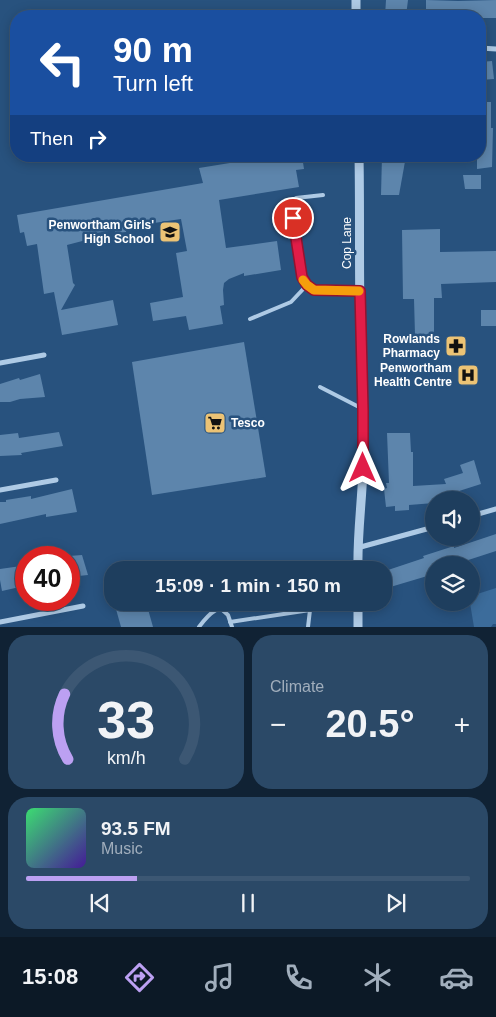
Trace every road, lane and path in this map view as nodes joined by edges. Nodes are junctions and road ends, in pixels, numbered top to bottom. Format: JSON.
{"nodes":[{"id":1,"x":359,"y":162,"type":"edge"},
{"id":2,"x":323,"y":195,"type":"dead end"},
{"id":3,"x":307,"y":285,"type":"junction"},
{"id":4,"x":360,"y":291,"type":"junction"},
{"id":5,"x":250,"y":319,"type":"dead end"},
{"id":6,"x":44,"y":355,"type":"dead end"},
{"id":7,"x":0,"y":363,"type":"edge"},
{"id":8,"x":320,"y":387,"type":"dead end"},
{"id":9,"x":363,"y":410,"type":"junction"},
{"id":10,"x":56,"y":480,"type":"dead end"},
{"id":11,"x":0,"y":490,"type":"edge"},
{"id":12,"x":496,"y":509,"type":"edge"},
{"id":13,"x":480,"y":513,"type":"edge"},
{"id":14,"x":425,"y":529,"type":"edge"},
{"id":15,"x":357,"y":548,"type":"junction"},
{"id":16,"x":358,"y":561,"type":"edge"},
{"id":17,"x":82,"y":606,"type":"dead end"},
{"id":18,"x":215,"y":611,"type":"edge"},
{"id":19,"x":222,"y":611,"type":"edge"},
{"id":20,"x":305,"y":611,"type":"edge"},
{"id":21,"x":310,"y":611,"type":"edge"},
{"id":22,"x":358,"y":611,"type":"edge"},
{"id":23,"x":0,"y":622,"type":"edge"},
{"id":24,"x":231,"y":625,"type":"edge"},
{"id":25,"x":200,"y":627,"type":"edge"},
{"id":26,"x":308,"y":627,"type":"edge"},
{"id":27,"x":358,"y":627,"type":"edge"}],
"edges":[{"from":1,"to":4,"type":"street","name":"Cop Lane"},
{"from":2,"to":3,"type":"lane"},
{"from":3,"to":4,"type":"lane"},
{"from":3,"to":5,"type":"lane"},
{"from":4,"to":9,"type":"street","name":"Cop Lane"},
{"from":6,"to":7,"type":"street"},
{"from":8,"to":9,"type":"lane"},
{"from":9,"to":15,"type":"street","name":"Cop Lane"},
{"from":10,"to":11,"type":"street"},
{"from":12,"to":13,"type":"street"},
{"from":14,"to":15,"type":"street"},
{"from":15,"to":16,"type":"street","name":"Cop Lane"},
{"from":17,"to":23,"type":"street"},
{"from":18,"to":25,"type":"lane"},
{"from":19,"to":24,"type":"lane"},
{"from":20,"to":24,"type":"lane"},
{"from":21,"to":26,"type":"lane"},
{"from":22,"to":27,"type":"street"}]}
